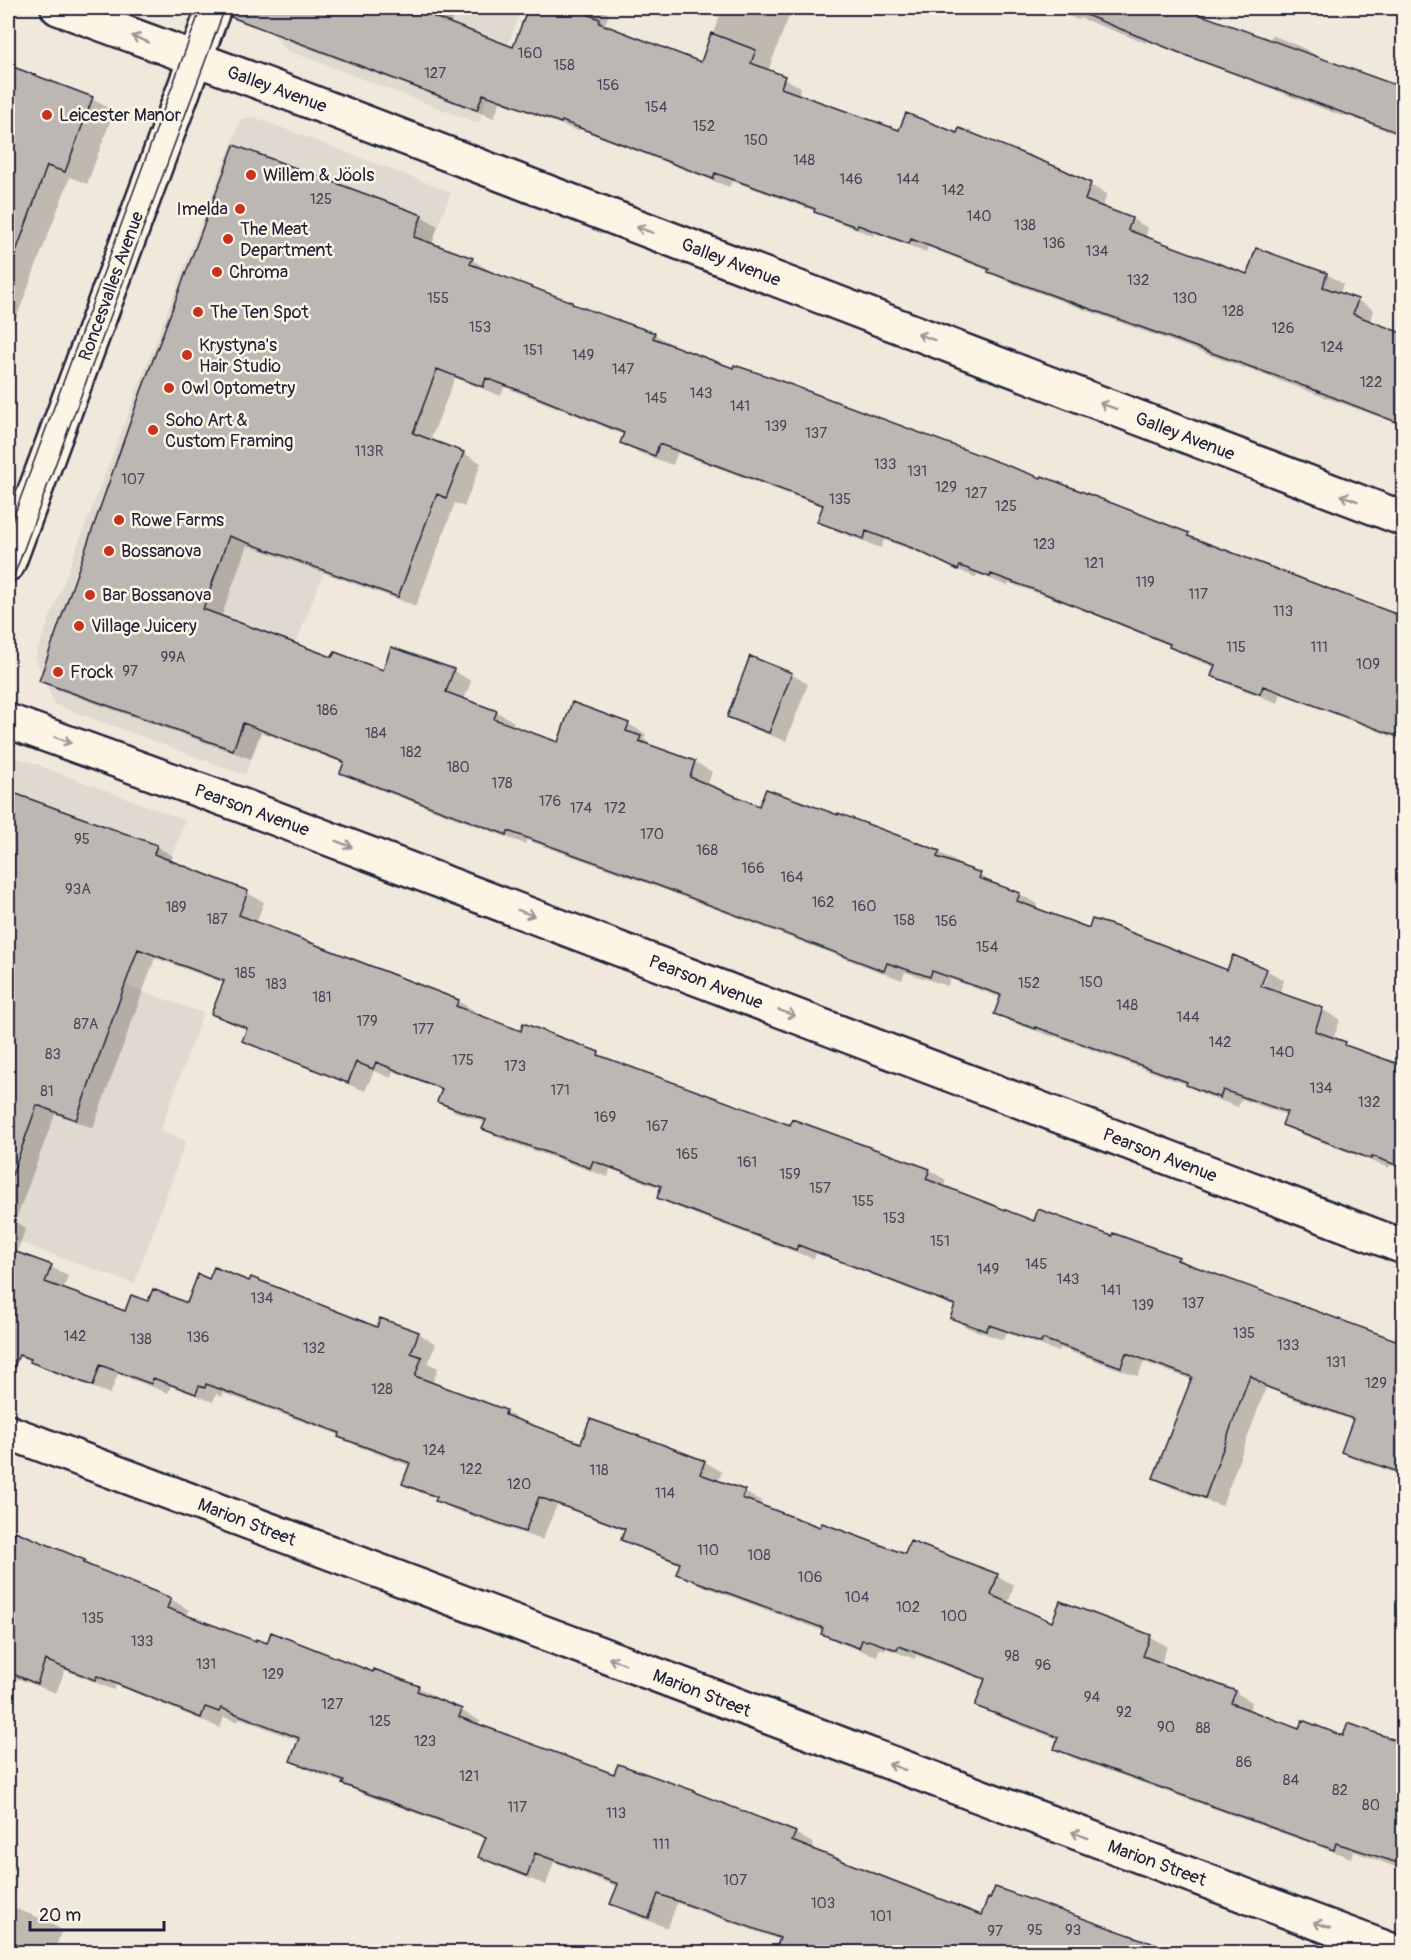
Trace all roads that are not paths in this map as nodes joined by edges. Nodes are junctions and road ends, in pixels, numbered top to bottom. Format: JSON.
{"nodes":[{"id":1,"x":58,"y":8,"type":"edge"},
{"id":2,"x":214,"y":8,"type":"edge"},
{"id":3,"x":194,"y":59,"type":"junction"},
{"id":4,"x":1404,"y":519,"type":"edge"},
{"id":5,"x":8,"y":564,"type":"edge"},
{"id":6,"x":8,"y":721,"type":"edge"},
{"id":7,"x":1404,"y":1247,"type":"edge"},
{"id":8,"x":8,"y":1432,"type":"edge"},
{"id":9,"x":1396,"y":1953,"type":"edge"}],
"edges":[{"from":3,"to":1,"type":"street","name":"Galley Avenue","one_way":true},
{"from":2,"to":3,"type":"street","name":"Roncesvalles Avenue"},
{"from":4,"to":3,"type":"street","name":"Galley Avenue","one_way":true},
{"from":3,"to":5,"type":"street","name":"Roncesvalles Avenue"},
{"from":6,"to":7,"type":"street","name":"Pearson Avenue","one_way":true},
{"from":9,"to":8,"type":"street","name":"Marion Street","one_way":true}]}
